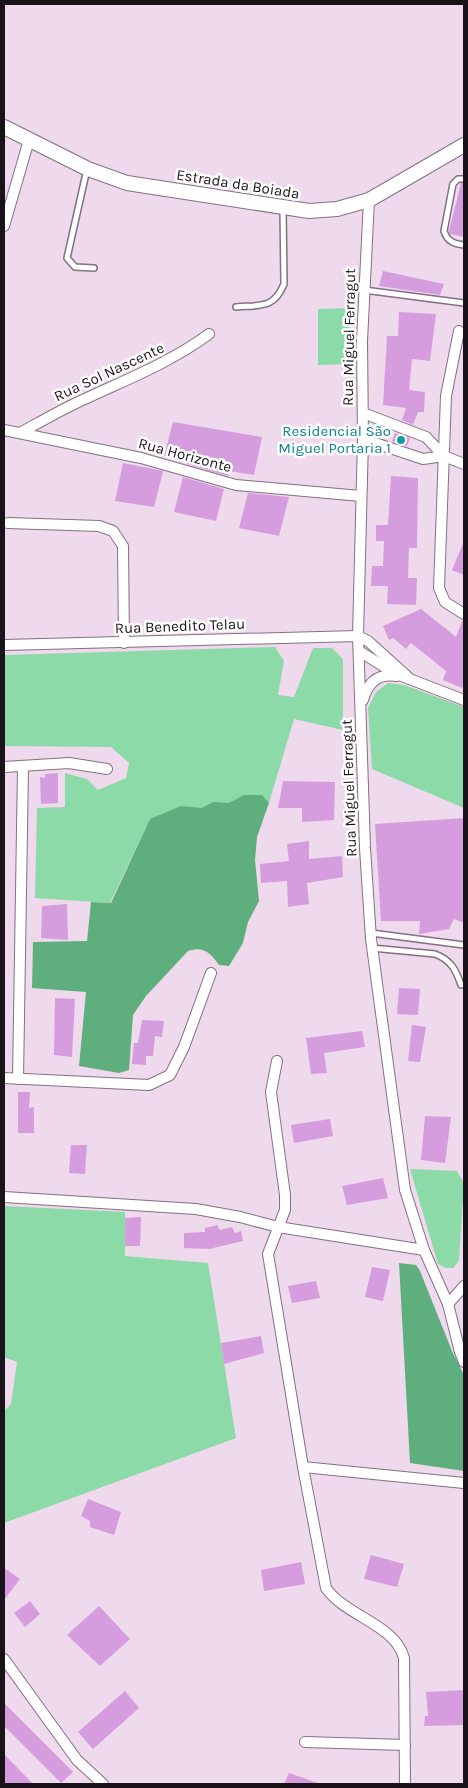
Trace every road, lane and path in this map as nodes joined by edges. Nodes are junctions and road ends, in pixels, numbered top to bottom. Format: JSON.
{"nodes":[{"id":1,"x":4,"y":127,"type":"edge"},
{"id":2,"x":29,"y":140,"type":"junction"},
{"id":3,"x":464,"y":145,"type":"edge"},
{"id":4,"x":88,"y":168,"type":"junction"},
{"id":5,"x":464,"y":179,"type":"edge"},
{"id":6,"x":369,"y":200,"type":"junction"},
{"id":7,"x":283,"y":207,"type":"junction"},
{"id":8,"x":4,"y":226,"type":"edge"},
{"id":9,"x":464,"y":245,"type":"edge"},
{"id":10,"x":94,"y":268,"type":"dead end"},
{"id":11,"x":364,"y":290,"type":"junction"},
{"id":12,"x":464,"y":303,"type":"edge"},
{"id":13,"x":236,"y":307,"type":"dead end"},
{"id":14,"x":460,"y":331,"type":"dead end"},
{"id":15,"x":209,"y":334,"type":"dead end"},
{"id":16,"x":363,"y":413,"type":"junction"},
{"id":17,"x":4,"y":430,"type":"edge"},
{"id":18,"x":20,"y":433,"type":"junction"},
{"id":19,"x":363,"y":439,"type":"junction"},
{"id":20,"x":444,"y":456,"type":"junction"},
{"id":21,"x":464,"y":464,"type":"edge"},
{"id":22,"x":361,"y":496,"type":"junction"},
{"id":23,"x":8,"y":524,"type":"dead end"},
{"id":24,"x":464,"y":614,"type":"edge"},
{"id":25,"x":358,"y":636,"type":"junction"},
{"id":26,"x":124,"y":642,"type":"junction"},
{"id":27,"x":4,"y":645,"type":"edge"},
{"id":28,"x":358,"y":651,"type":"junction"},
{"id":29,"x":410,"y":679,"type":"junction"},
{"id":30,"x":464,"y":700,"type":"edge"},
{"id":31,"x":361,"y":708,"type":"junction"},
{"id":32,"x":4,"y":767,"type":"edge"},
{"id":33,"x":23,"y":767,"type":"junction"},
{"id":34,"x":107,"y":769,"type":"dead end"},
{"id":35,"x":370,"y":933,"type":"junction"},
{"id":36,"x":464,"y":945,"type":"edge"},
{"id":37,"x":372,"y":948,"type":"junction"},
{"id":38,"x":211,"y":974,"type":"dead end"},
{"id":39,"x":462,"y":985,"type":"dead end"},
{"id":40,"x":277,"y":1061,"type":"dead end"},
{"id":41,"x":4,"y":1078,"type":"edge"},
{"id":42,"x":18,"y":1079,"type":"junction"},
{"id":43,"x":4,"y":1197,"type":"edge"},
{"id":44,"x":278,"y":1227,"type":"junction"},
{"id":45,"x":424,"y":1250,"type":"junction"},
{"id":46,"x":464,"y":1286,"type":"edge"},
{"id":47,"x":448,"y":1304,"type":"junction"},
{"id":48,"x":464,"y":1362,"type":"edge"},
{"id":49,"x":303,"y":1467,"type":"junction"},
{"id":50,"x":464,"y":1483,"type":"edge"},
{"id":51,"x":4,"y":1659,"type":"edge"},
{"id":52,"x":305,"y":1742,"type":"dead end"},
{"id":53,"x":405,"y":1745,"type":"junction"},
{"id":54,"x":103,"y":1784,"type":"edge"},
{"id":55,"x":405,"y":1784,"type":"edge"}],
"edges":[{"from":1,"to":2,"type":"main road","name":"Estrada da Boiada"},
{"from":2,"to":4,"type":"main road","name":"Estrada da Boiada"},
{"from":2,"to":8,"type":"street"},
{"from":3,"to":6,"type":"main road","name":"Estrada da Boiada"},
{"from":4,"to":7,"type":"main road","name":"Estrada da Boiada"},
{"from":4,"to":10,"type":"lane"},
{"from":5,"to":9,"type":"lane"},
{"from":6,"to":7,"type":"main road","name":"Estrada da Boiada"},
{"from":6,"to":11,"type":"street","name":"Rua Miguel Ferragut"},
{"from":7,"to":13,"type":"lane"},
{"from":11,"to":12,"type":"lane"},
{"from":11,"to":16,"type":"street","name":"Rua Miguel Ferragut"},
{"from":14,"to":20,"type":"street"},
{"from":15,"to":18,"type":"street","name":"Rua Sol Nascente"},
{"from":16,"to":19,"type":"street","name":"Rua Miguel Ferragut"},
{"from":16,"to":20,"type":"street"},
{"from":17,"to":18,"type":"street","name":"Rua Horizonte"},
{"from":18,"to":22,"type":"street","name":"Rua Horizonte"},
{"from":19,"to":20,"type":"street"},
{"from":19,"to":22,"type":"street","name":"Rua Miguel Ferragut"},
{"from":20,"to":21,"type":"street"},
{"from":20,"to":24,"type":"street"},
{"from":22,"to":25,"type":"street","name":"Rua Miguel Ferragut"},
{"from":23,"to":26,"type":"street"},
{"from":25,"to":26,"type":"street","name":"Rua Benedito Telau"},
{"from":25,"to":28,"type":"street","name":"Rua Miguel Ferragut"},
{"from":25,"to":29,"type":"street"},
{"from":26,"to":27,"type":"street","name":"Rua Benedito Telau"},
{"from":28,"to":29,"type":"street"},
{"from":28,"to":31,"type":"street","name":"Rua Miguel Ferragut"},
{"from":29,"to":30,"type":"street"},
{"from":29,"to":31,"type":"street"},
{"from":31,"to":35,"type":"street","name":"Rua Miguel Ferragut"},
{"from":32,"to":33,"type":"street"},
{"from":33,"to":34,"type":"street"},
{"from":33,"to":42,"type":"street"},
{"from":35,"to":36,"type":"lane"},
{"from":35,"to":37,"type":"street","name":"Rua Miguel Ferragut"},
{"from":37,"to":39,"type":"lane"},
{"from":37,"to":45,"type":"street","name":"Rua Miguel Ferragut"},
{"from":38,"to":42,"type":"street"},
{"from":40,"to":44,"type":"street"},
{"from":41,"to":42,"type":"street"},
{"from":43,"to":44,"type":"street"},
{"from":44,"to":45,"type":"street"},
{"from":44,"to":49,"type":"street"},
{"from":45,"to":47,"type":"street","name":"Rua Miguel Ferragut"},
{"from":46,"to":47,"type":"street"},
{"from":47,"to":48,"type":"street","name":"Rua Miguel Ferragut"},
{"from":49,"to":50,"type":"street"},
{"from":49,"to":53,"type":"street"},
{"from":51,"to":54,"type":"street"},
{"from":52,"to":53,"type":"street"},
{"from":53,"to":55,"type":"street"}]}
